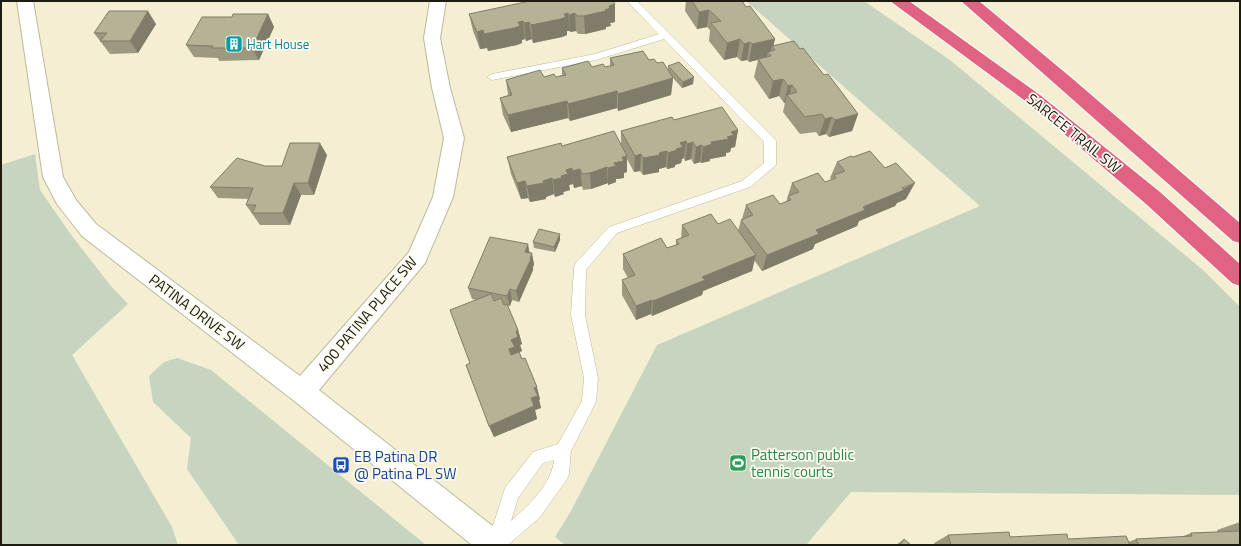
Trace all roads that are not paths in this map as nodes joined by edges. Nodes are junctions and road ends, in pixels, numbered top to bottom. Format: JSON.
{"nodes":[{"id":1,"x":25,"y":1,"type":"edge"},
{"id":2,"x":438,"y":1,"type":"edge"},
{"id":3,"x":632,"y":1,"type":"edge"},
{"id":4,"x":898,"y":1,"type":"edge"},
{"id":5,"x":969,"y":1,"type":"edge"},
{"id":6,"x":666,"y":35,"type":"junction"},
{"id":7,"x":492,"y":77,"type":"dead end"},
{"id":8,"x":1240,"y":235,"type":"edge"},
{"id":9,"x":1240,"y":277,"type":"edge"},
{"id":10,"x":302,"y":392,"type":"junction"},
{"id":11,"x":563,"y":450,"type":"junction"},
{"id":12,"x":495,"y":545,"type":"edge"}],
"edges":[{"from":1,"to":10,"type":"street","name":"PATINA DRIVE SW"},
{"from":2,"to":10,"type":"street","name":"400 PATINA PLACE SW"},
{"from":3,"to":6,"type":"lane"},
{"from":4,"to":9,"type":"highway","name":"SARCEE TRAIL SW"},
{"from":5,"to":8,"type":"highway","name":"SARCEE TRAIL SW"},
{"from":6,"to":7,"type":"lane"},
{"from":6,"to":11,"type":"lane"},
{"from":10,"to":12,"type":"street","name":"PATINA DRIVE SW"},
{"from":11,"to":12,"type":"lane"},
{"from":11,"to":12,"type":"lane"}]}
